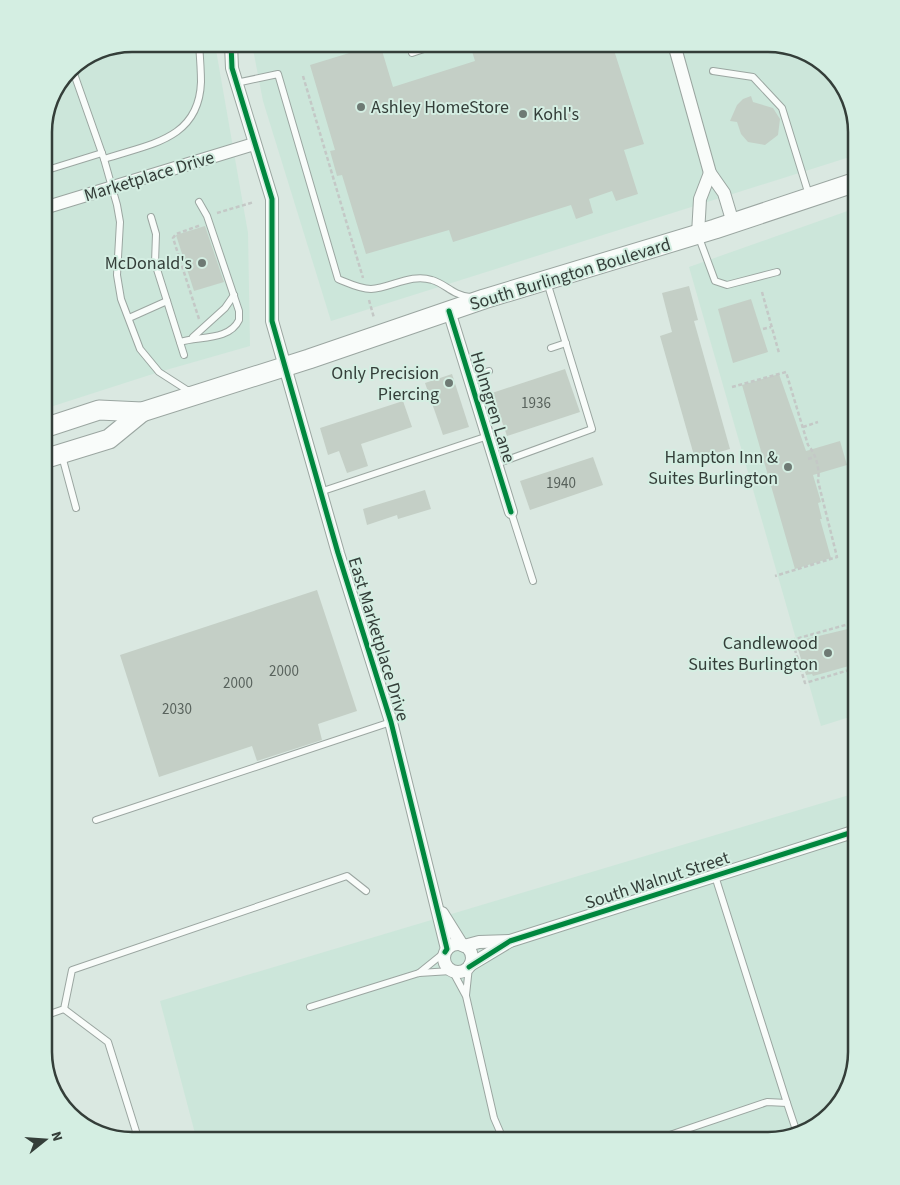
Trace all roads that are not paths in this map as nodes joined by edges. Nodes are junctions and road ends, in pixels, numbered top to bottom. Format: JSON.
{"nodes":[{"id":1,"x":199,"y":52,"type":"edge"},
{"id":2,"x":232,"y":52,"type":"edge"},
{"id":3,"x":676,"y":53,"type":"edge"},
{"id":4,"x":713,"y":71,"type":"dead end"},
{"id":5,"x":75,"y":77,"type":"edge"},
{"id":6,"x":236,"y":83,"type":"junction"},
{"id":7,"x":254,"y":144,"type":"junction"},
{"id":8,"x":103,"y":156,"type":"junction"},
{"id":9,"x":53,"y":169,"type":"edge"},
{"id":10,"x":710,"y":173,"type":"junction"},
{"id":11,"x":112,"y":186,"type":"junction"},
{"id":12,"x":848,"y":188,"type":"edge"},
{"id":13,"x":810,"y":198,"type":"junction"},
{"id":14,"x":199,"y":202,"type":"dead end"},
{"id":15,"x":53,"y":205,"type":"edge"},
{"id":16,"x":151,"y":217,"type":"dead end"},
{"id":17,"x":733,"y":223,"type":"junction"},
{"id":18,"x":698,"y":234,"type":"junction"},
{"id":19,"x":777,"y":272,"type":"dead end"},
{"id":20,"x":546,"y":280,"type":"junction"},
{"id":21,"x":234,"y":295,"type":"junction"},
{"id":22,"x":484,"y":299,"type":"junction"},
{"id":23,"x":167,"y":301,"type":"junction"},
{"id":24,"x":449,"y":311,"type":"junction"},
{"id":25,"x":129,"y":318,"type":"junction"},
{"id":26,"x":192,"y":338,"type":"junction"},
{"id":27,"x":180,"y":342,"type":"junction"},
{"id":28,"x":566,"y":343,"type":"junction"},
{"id":29,"x":551,"y":348,"type":"dead end"},
{"id":30,"x":184,"y":355,"type":"dead end"},
{"id":31,"x":284,"y":367,"type":"junction"},
{"id":32,"x":489,"y":371,"type":"dead end"},
{"id":33,"x":470,"y":377,"type":"junction"},
{"id":34,"x":206,"y":391,"type":"junction"},
{"id":35,"x":142,"y":412,"type":"junction"},
{"id":36,"x":53,"y":425,"type":"edge"},
{"id":37,"x":488,"y":436,"type":"junction"},
{"id":38,"x":62,"y":454,"type":"junction"},
{"id":39,"x":53,"y":457,"type":"edge"},
{"id":40,"x":496,"y":464,"type":"junction"},
{"id":41,"x":320,"y":492,"type":"junction"},
{"id":42,"x":76,"y":508,"type":"dead end"},
{"id":43,"x":511,"y":512,"type":"joint"},
{"id":44,"x":533,"y":581,"type":"dead end"},
{"id":45,"x":391,"y":722,"type":"junction"},
{"id":46,"x":96,"y":820,"type":"dead end"},
{"id":47,"x":848,"y":834,"type":"edge"},
{"id":48,"x":715,"y":876,"type":"junction"},
{"id":49,"x":366,"y":891,"type":"dead end"},
{"id":50,"x":436,"y":904,"type":"junction"},
{"id":51,"x":510,"y":941,"type":"junction"},
{"id":52,"x":463,"y":945,"type":"junction"},
{"id":53,"x":446,"y":951,"type":"junction"},
{"id":54,"x":469,"y":966,"type":"junction"},
{"id":55,"x":452,"y":971,"type":"junction"},
{"id":56,"x":419,"y":973,"type":"junction"},
{"id":57,"x":466,"y":996,"type":"junction"},
{"id":58,"x":310,"y":1007,"type":"dead end"},
{"id":59,"x":64,"y":1009,"type":"junction"},
{"id":60,"x":52,"y":1013,"type":"edge"},
{"id":61,"x":787,"y":1103,"type":"junction"},
{"id":62,"x":795,"y":1127,"type":"edge"},
{"id":63,"x":136,"y":1132,"type":"edge"},
{"id":64,"x":500,"y":1132,"type":"edge"},
{"id":65,"x":679,"y":1132,"type":"edge"}],
"edges":[{"from":1,"to":8,"type":"lane"},
{"from":2,"to":6,"type":"street","name":"East Marketplace Drive"},
{"from":3,"to":10,"type":"street"},
{"from":4,"to":13,"type":"lane"},
{"from":5,"to":8,"type":"lane"},
{"from":6,"to":7,"type":"street","name":"East Marketplace Drive"},
{"from":6,"to":22,"type":"lane"},
{"from":7,"to":11,"type":"street","name":"Marketplace Drive"},
{"from":7,"to":31,"type":"street","name":"East Marketplace Drive"},
{"from":8,"to":9,"type":"lane"},
{"from":8,"to":11,"type":"lane"},
{"from":10,"to":17,"type":"street"},
{"from":10,"to":18,"type":"street"},
{"from":11,"to":15,"type":"street","name":"Marketplace Drive"},
{"from":11,"to":25,"type":"lane"},
{"from":12,"to":13,"type":"main road","name":"South Burlington Boulevard"},
{"from":13,"to":17,"type":"main road","name":"South Burlington Boulevard"},
{"from":14,"to":21,"type":"lane"},
{"from":16,"to":23,"type":"lane"},
{"from":17,"to":18,"type":"main road","name":"South Burlington Boulevard"},
{"from":18,"to":19,"type":"lane"},
{"from":18,"to":20,"type":"main road","name":"South Burlington Boulevard"},
{"from":20,"to":22,"type":"main road","name":"South Burlington Boulevard"},
{"from":20,"to":28,"type":"lane"},
{"from":21,"to":26,"type":"lane"},
{"from":21,"to":26,"type":"lane"},
{"from":22,"to":24,"type":"main road","name":"South Burlington Boulevard"},
{"from":23,"to":25,"type":"lane"},
{"from":23,"to":27,"type":"lane"},
{"from":24,"to":31,"type":"main road","name":"South Burlington Boulevard"},
{"from":24,"to":33,"type":"street","name":"Holmgren Lane"},
{"from":25,"to":34,"type":"lane"},
{"from":26,"to":27,"type":"lane"},
{"from":27,"to":30,"type":"lane"},
{"from":28,"to":29,"type":"lane"},
{"from":28,"to":40,"type":"lane"},
{"from":31,"to":34,"type":"main road","name":"South Burlington Boulevard"},
{"from":31,"to":41,"type":"street","name":"East Marketplace Drive"},
{"from":32,"to":33,"type":"lane"},
{"from":33,"to":37,"type":"street","name":"Holmgren Lane"},
{"from":34,"to":35,"type":"main road","name":"South Burlington Boulevard"},
{"from":35,"to":36,"type":"main road","name":"South Burlington Boulevard"},
{"from":35,"to":38,"type":"main road","name":"South Burlington Boulevard"},
{"from":37,"to":40,"type":"street","name":"Holmgren Lane"},
{"from":37,"to":41,"type":"lane"},
{"from":38,"to":39,"type":"main road","name":"South Burlington Boulevard"},
{"from":38,"to":42,"type":"lane"},
{"from":40,"to":43,"type":"street","name":"Holmgren Lane"},
{"from":41,"to":45,"type":"street","name":"East Marketplace Drive"},
{"from":43,"to":44,"type":"lane","name":"Holmgren Lane"},
{"from":45,"to":46,"type":"lane"},
{"from":45,"to":50,"type":"street","name":"East Marketplace Drive"},
{"from":47,"to":48,"type":"street","name":"South Walnut Street"},
{"from":48,"to":51,"type":"street","name":"South Walnut Street"},
{"from":48,"to":61,"type":"lane"},
{"from":49,"to":59,"type":"lane"},
{"from":50,"to":52,"type":"street","name":"East Marketplace Drive"},
{"from":50,"to":53,"type":"street","name":"East Marketplace Drive"},
{"from":51,"to":52,"type":"street","name":"South Walnut Street"},
{"from":51,"to":54,"type":"street","name":"South Walnut Street"},
{"from":52,"to":53,"type":"street"},
{"from":52,"to":54,"type":"street"},
{"from":53,"to":55,"type":"street"},
{"from":53,"to":56,"type":"lane"},
{"from":54,"to":55,"type":"street"},
{"from":54,"to":57,"type":"lane"},
{"from":55,"to":56,"type":"lane"},
{"from":55,"to":57,"type":"lane"},
{"from":56,"to":58,"type":"lane"},
{"from":57,"to":64,"type":"lane"},
{"from":59,"to":60,"type":"lane"},
{"from":59,"to":63,"type":"lane"},
{"from":61,"to":62,"type":"lane"},
{"from":61,"to":65,"type":"lane"}]}
